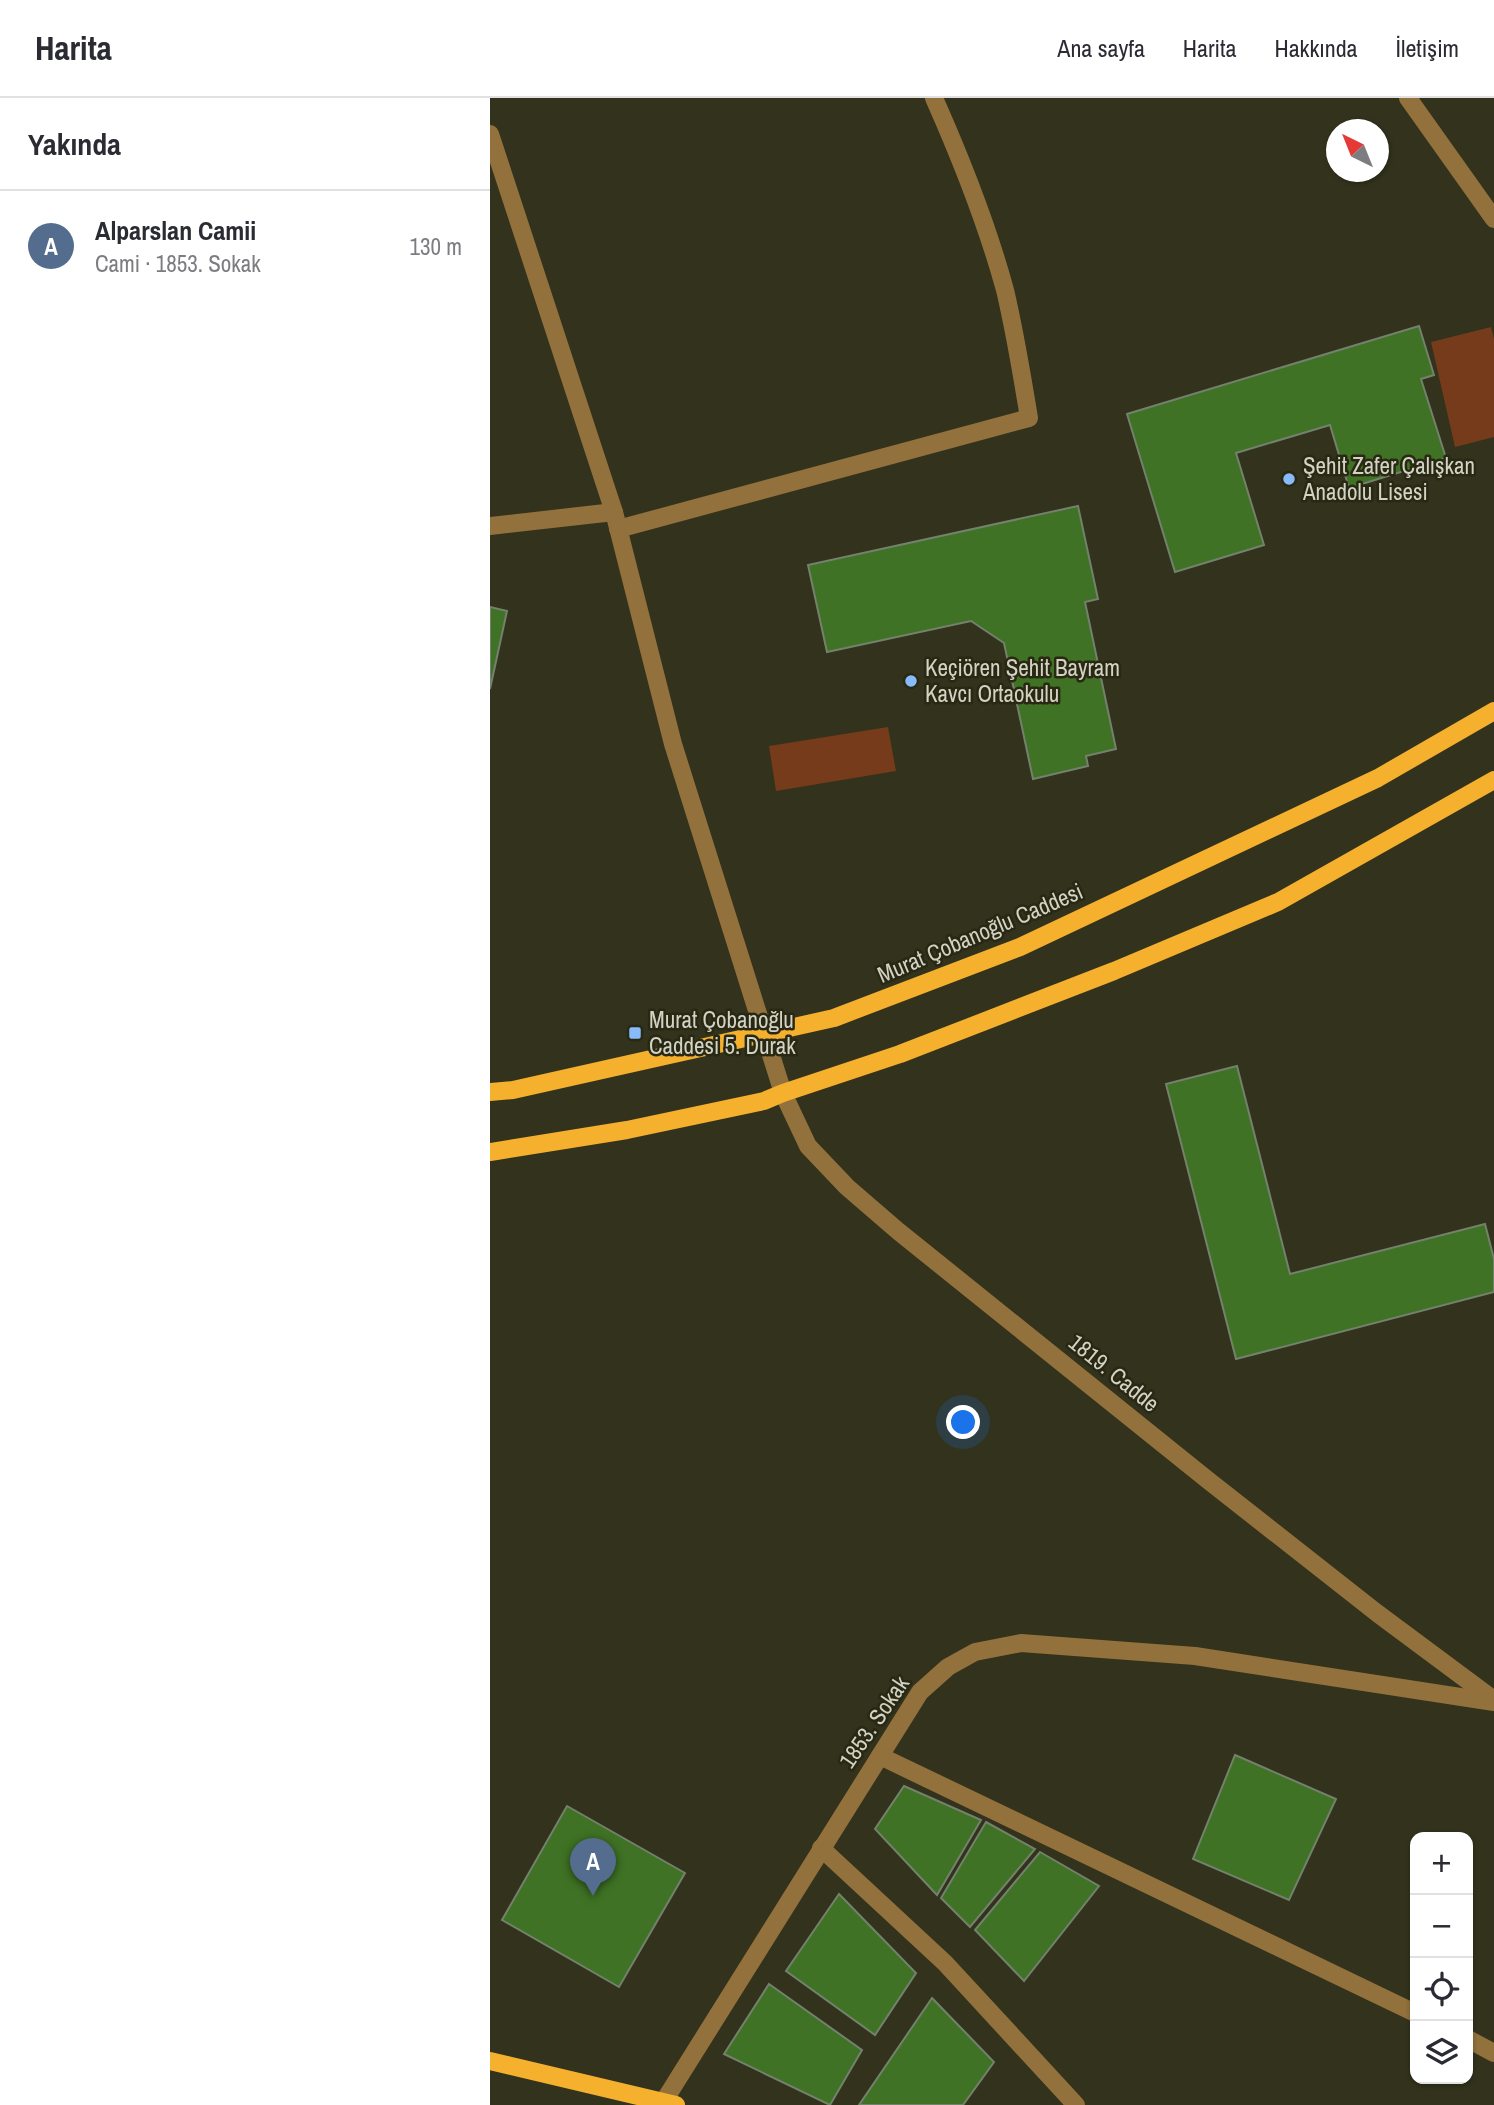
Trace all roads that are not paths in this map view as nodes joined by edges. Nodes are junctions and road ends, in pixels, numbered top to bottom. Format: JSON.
{"nodes":[{"id":1,"x":934,"y":98,"type":"edge"},
{"id":2,"x":1408,"y":98,"type":"edge"},
{"id":3,"x":490,"y":134,"type":"edge"},
{"id":4,"x":1494,"y":219,"type":"edge"},
{"id":5,"x":616,"y":520,"type":"junction"},
{"id":6,"x":490,"y":526,"type":"edge"},
{"id":7,"x":1494,"y":711,"type":"edge"},
{"id":8,"x":1494,"y":780,"type":"edge"},
{"id":9,"x":765,"y":1033,"type":"junction"},
{"id":10,"x":490,"y":1092,"type":"edge"},
{"id":11,"x":783,"y":1093,"type":"junction"},
{"id":12,"x":490,"y":1152,"type":"edge"},
{"id":13,"x":1494,"y":1701,"type":"edge"},
{"id":14,"x":880,"y":1756,"type":"junction"},
{"id":15,"x":821,"y":1848,"type":"junction"},
{"id":16,"x":1410,"y":2011,"type":"edge"},
{"id":17,"x":1473,"y":2042,"type":"edge"},
{"id":18,"x":1494,"y":2053,"type":"edge"},
{"id":19,"x":490,"y":2061,"type":"edge"},
{"id":20,"x":670,"y":2103,"type":"edge"},
{"id":21,"x":1076,"y":2105,"type":"edge"}],
"edges":[{"from":1,"to":5,"type":"street"},
{"from":2,"to":4,"type":"street"},
{"from":3,"to":5,"type":"street","name":"1819. Cadde"},
{"from":5,"to":6,"type":"street"},
{"from":5,"to":9,"type":"street","name":"1819. Cadde"},
{"from":7,"to":9,"type":"main road","name":"Murat Çobanoğlu Caddesi"},
{"from":8,"to":11,"type":"main road"},
{"from":9,"to":10,"type":"main road","name":"Murat Çobanoğlu Caddesi"},
{"from":9,"to":11,"type":"street","name":"1819. Cadde"},
{"from":11,"to":12,"type":"main road"},
{"from":11,"to":13,"type":"street","name":"1819. Cadde"},
{"from":13,"to":14,"type":"street","name":"1853. Sokak"},
{"from":14,"to":15,"type":"street","name":"1853. Sokak"},
{"from":14,"to":16,"type":"street"},
{"from":15,"to":20,"type":"street","name":"1853. Sokak"},
{"from":15,"to":21,"type":"street"},
{"from":17,"to":18,"type":"street"},
{"from":19,"to":20,"type":"main road"}]}
